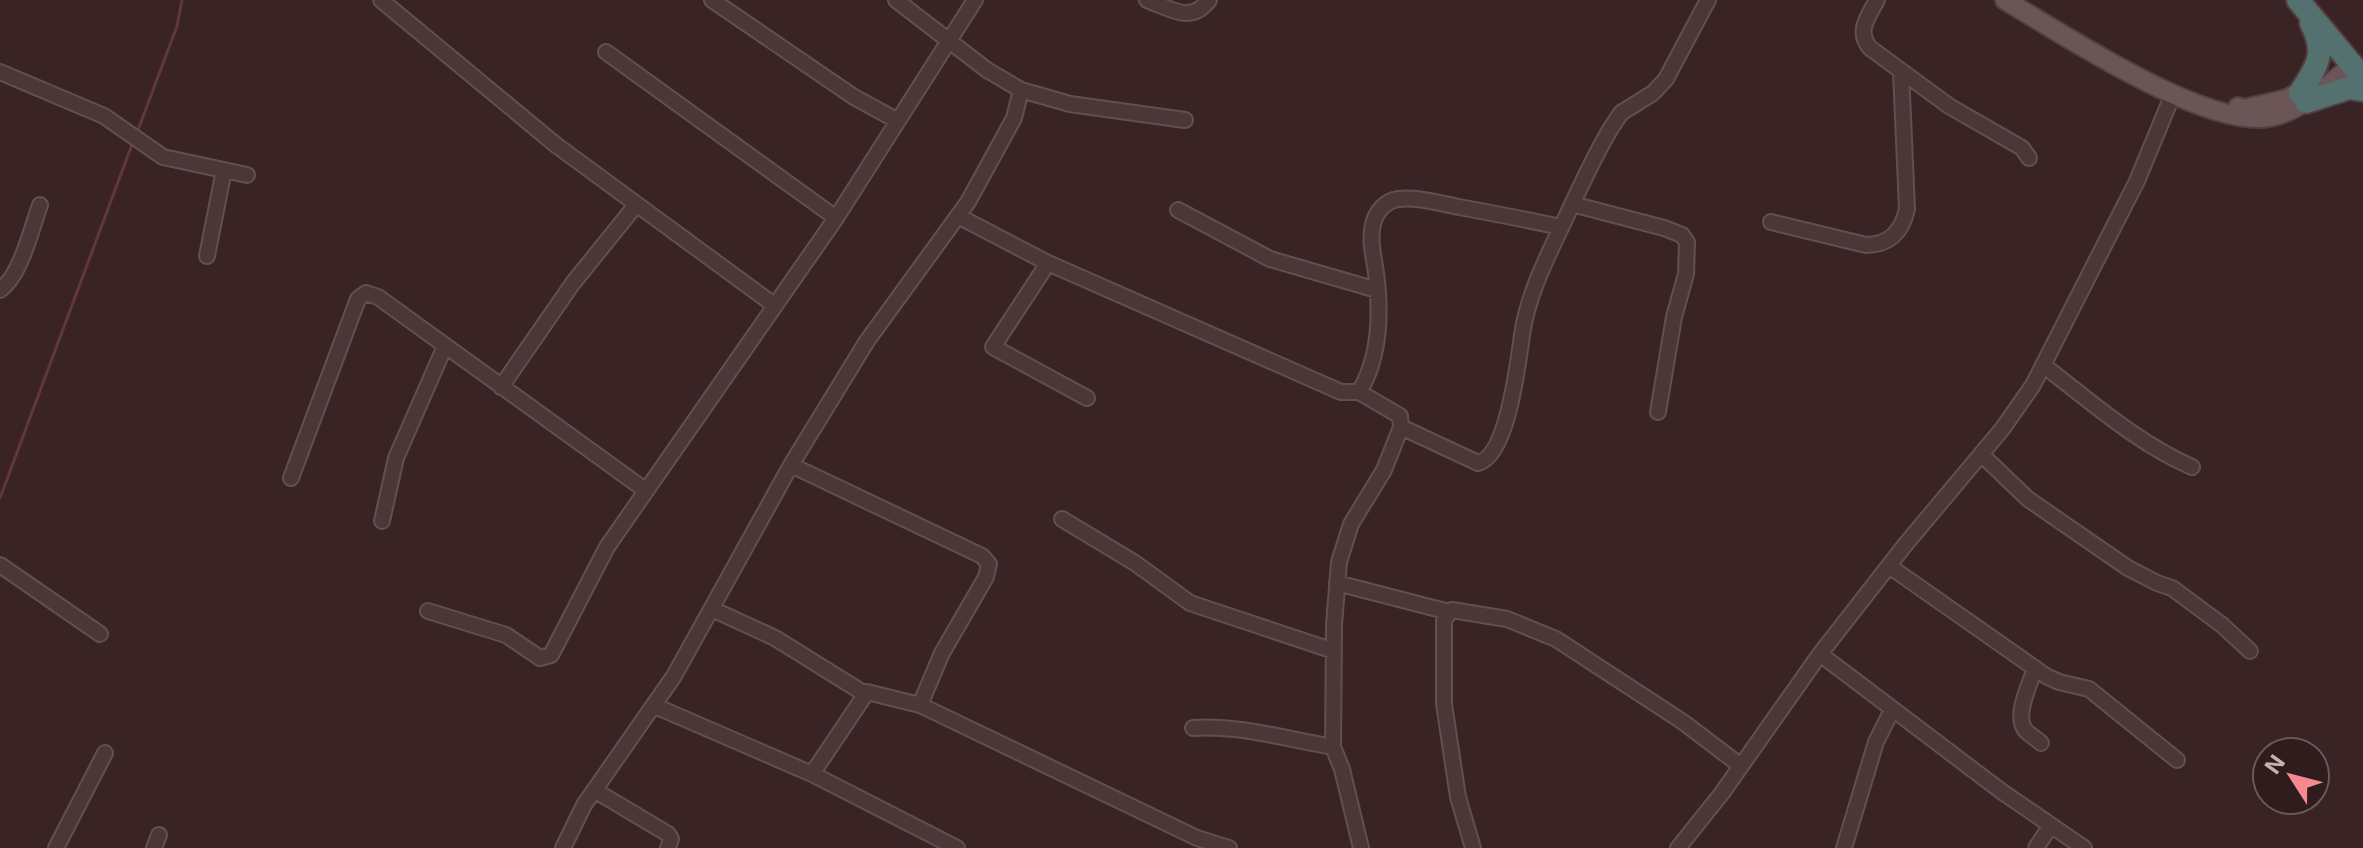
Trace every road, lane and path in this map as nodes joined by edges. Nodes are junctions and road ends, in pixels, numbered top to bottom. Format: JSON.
{"nodes":[{"id":1,"x":381,"y":0,"type":"edge"},
{"id":2,"x":712,"y":0,"type":"edge"},
{"id":3,"x":896,"y":0,"type":"edge"},
{"id":4,"x":975,"y":0,"type":"edge"},
{"id":5,"x":1147,"y":0,"type":"edge"},
{"id":6,"x":1209,"y":0,"type":"edge"},
{"id":7,"x":1708,"y":0,"type":"edge"},
{"id":8,"x":1877,"y":0,"type":"edge"},
{"id":9,"x":2005,"y":0,"type":"edge"},
{"id":10,"x":2027,"y":0,"type":"edge"},
{"id":11,"x":2302,"y":1,"type":"edge"},
{"id":12,"x":949,"y":39,"type":"junction"},
{"id":13,"x":606,"y":52,"type":"dead end"},
{"id":14,"x":2353,"y":67,"type":"edge"},
{"id":15,"x":0,"y":72,"type":"edge"},
{"id":16,"x":1901,"y":72,"type":"junction"},
{"id":17,"x":1021,"y":90,"type":"junction"},
{"id":18,"x":2363,"y":90,"type":"edge"},
{"id":19,"x":2173,"y":94,"type":"junction"},
{"id":20,"x":2303,"y":97,"type":"junction"},
{"id":21,"x":1185,"y":120,"type":"dead end"},
{"id":22,"x":898,"y":121,"type":"junction"},
{"id":23,"x":2029,"y":158,"type":"dead end"},
{"id":24,"x":224,"y":170,"type":"junction"},
{"id":25,"x":247,"y":175,"type":"dead end"},
{"id":26,"x":1572,"y":204,"type":"junction"},
{"id":27,"x":40,"y":205,"type":"dead end"},
{"id":28,"x":636,"y":205,"type":"junction"},
{"id":29,"x":1178,"y":210,"type":"dead end"},
{"id":30,"x":958,"y":216,"type":"junction"},
{"id":31,"x":836,"y":218,"type":"junction"},
{"id":32,"x":1771,"y":222,"type":"dead end"},
{"id":33,"x":1561,"y":227,"type":"junction"},
{"id":34,"x":207,"y":256,"type":"dead end"},
{"id":35,"x":1048,"y":263,"type":"junction"},
{"id":36,"x":0,"y":290,"type":"edge"},
{"id":37,"x":1377,"y":290,"type":"junction"},
{"id":38,"x":774,"y":305,"type":"junction"},
{"id":39,"x":445,"y":346,"type":"junction"},
{"id":40,"x":2043,"y":365,"type":"junction"},
{"id":41,"x":501,"y":387,"type":"junction"},
{"id":42,"x":1359,"y":392,"type":"junction"},
{"id":43,"x":1087,"y":398,"type":"dead end"},
{"id":44,"x":1658,"y":412,"type":"dead end"},
{"id":45,"x":1401,"y":427,"type":"junction"},
{"id":46,"x":1981,"y":454,"type":"junction"},
{"id":47,"x":791,"y":465,"type":"junction"},
{"id":48,"x":2192,"y":467,"type":"dead end"},
{"id":49,"x":291,"y":478,"type":"dead end"},
{"id":50,"x":645,"y":490,"type":"junction"},
{"id":51,"x":1062,"y":519,"type":"dead end"},
{"id":52,"x":382,"y":521,"type":"dead end"},
{"id":53,"x":0,"y":565,"type":"edge"},
{"id":54,"x":1889,"y":566,"type":"junction"},
{"id":55,"x":1337,"y":583,"type":"junction"},
{"id":56,"x":712,"y":609,"type":"junction"},
{"id":57,"x":428,"y":611,"type":"dead end"},
{"id":58,"x":1449,"y":612,"type":"junction"},
{"id":59,"x":100,"y":634,"type":"dead end"},
{"id":60,"x":1334,"y":644,"type":"junction"},
{"id":61,"x":2250,"y":651,"type":"dead end"},
{"id":62,"x":1820,"y":654,"type":"junction"},
{"id":63,"x":2035,"y":668,"type":"junction"},
{"id":64,"x":865,"y":694,"type":"junction"},
{"id":65,"x":920,"y":705,"type":"junction"},
{"id":66,"x":655,"y":706,"type":"junction"},
{"id":67,"x":1892,"y":710,"type":"junction"},
{"id":68,"x":1193,"y":728,"type":"dead end"},
{"id":69,"x":2041,"y":743,"type":"dead end"},
{"id":70,"x":1333,"y":747,"type":"junction"},
{"id":71,"x":105,"y":753,"type":"dead end"},
{"id":72,"x":2177,"y":760,"type":"dead end"},
{"id":73,"x":1741,"y":766,"type":"junction"},
{"id":74,"x":812,"y":774,"type":"junction"},
{"id":75,"x":594,"y":790,"type":"junction"},
{"id":76,"x":2051,"y":825,"type":"junction"},
{"id":77,"x":56,"y":848,"type":"edge"},
{"id":78,"x":563,"y":848,"type":"edge"},
{"id":79,"x":668,"y":848,"type":"edge"},
{"id":80,"x":957,"y":848,"type":"edge"},
{"id":81,"x":1229,"y":848,"type":"edge"},
{"id":82,"x":1361,"y":848,"type":"edge"},
{"id":83,"x":1473,"y":848,"type":"edge"},
{"id":84,"x":1678,"y":848,"type":"edge"},
{"id":85,"x":1844,"y":848,"type":"edge"},
{"id":86,"x":2036,"y":848,"type":"edge"},
{"id":87,"x":2084,"y":848,"type":"edge"}],
"edges":[{"from":1,"to":28,"type":"street"},
{"from":2,"to":22,"type":"street"},
{"from":3,"to":12,"type":"street"},
{"from":4,"to":12,"type":"street"},
{"from":5,"to":6,"type":"street"},
{"from":7,"to":26,"type":"street"},
{"from":8,"to":16,"type":"street"},
{"from":9,"to":19,"type":"main road"},
{"from":10,"to":20,"type":"main road"},
{"from":11,"to":14,"type":"highway"},
{"from":11,"to":20,"type":"highway"},
{"from":12,"to":17,"type":"street"},
{"from":12,"to":22,"type":"street"},
{"from":13,"to":31,"type":"street"},
{"from":14,"to":20,"type":"main road"},
{"from":15,"to":24,"type":"street"},
{"from":16,"to":23,"type":"street"},
{"from":16,"to":32,"type":"street"},
{"from":17,"to":21,"type":"street"},
{"from":17,"to":30,"type":"street"},
{"from":18,"to":20,"type":"highway"},
{"from":19,"to":20,"type":"main road"},
{"from":19,"to":40,"type":"street"},
{"from":22,"to":31,"type":"street"},
{"from":24,"to":25,"type":"street"},
{"from":24,"to":34,"type":"street"},
{"from":26,"to":33,"type":"street"},
{"from":26,"to":44,"type":"street"},
{"from":27,"to":36,"type":"street"},
{"from":28,"to":38,"type":"street"},
{"from":28,"to":41,"type":"street"},
{"from":29,"to":37,"type":"street"},
{"from":30,"to":35,"type":"street"},
{"from":30,"to":47,"type":"street"},
{"from":31,"to":38,"type":"street"},
{"from":33,"to":37,"type":"street"},
{"from":33,"to":45,"type":"street"},
{"from":35,"to":42,"type":"street"},
{"from":35,"to":43,"type":"street"},
{"from":37,"to":42,"type":"street"},
{"from":38,"to":50,"type":"street"},
{"from":39,"to":41,"type":"street"},
{"from":39,"to":49,"type":"street"},
{"from":39,"to":52,"type":"street"},
{"from":40,"to":46,"type":"street"},
{"from":40,"to":48,"type":"street"},
{"from":41,"to":50,"type":"street"},
{"from":42,"to":45,"type":"street"},
{"from":45,"to":55,"type":"street"},
{"from":46,"to":54,"type":"street"},
{"from":46,"to":61,"type":"street"},
{"from":47,"to":56,"type":"street"},
{"from":47,"to":65,"type":"street"},
{"from":50,"to":57,"type":"street"},
{"from":51,"to":60,"type":"street"},
{"from":53,"to":59,"type":"street"},
{"from":54,"to":62,"type":"street"},
{"from":54,"to":63,"type":"street"},
{"from":55,"to":58,"type":"street"},
{"from":55,"to":60,"type":"street"},
{"from":56,"to":64,"type":"street"},
{"from":56,"to":66,"type":"street"},
{"from":58,"to":73,"type":"street"},
{"from":58,"to":83,"type":"street"},
{"from":60,"to":70,"type":"street"},
{"from":62,"to":67,"type":"street"},
{"from":62,"to":73,"type":"street"},
{"from":63,"to":69,"type":"street"},
{"from":63,"to":72,"type":"street"},
{"from":64,"to":65,"type":"street"},
{"from":64,"to":74,"type":"street"},
{"from":65,"to":81,"type":"street"},
{"from":66,"to":74,"type":"street"},
{"from":66,"to":75,"type":"street"},
{"from":67,"to":76,"type":"street"},
{"from":67,"to":85,"type":"street"},
{"from":68,"to":70,"type":"street"},
{"from":70,"to":82,"type":"street"},
{"from":71,"to":77,"type":"street"},
{"from":73,"to":84,"type":"street"},
{"from":74,"to":80,"type":"street"},
{"from":75,"to":78,"type":"street"},
{"from":75,"to":79,"type":"street"},
{"from":76,"to":86,"type":"street"},
{"from":76,"to":87,"type":"street"}]}
